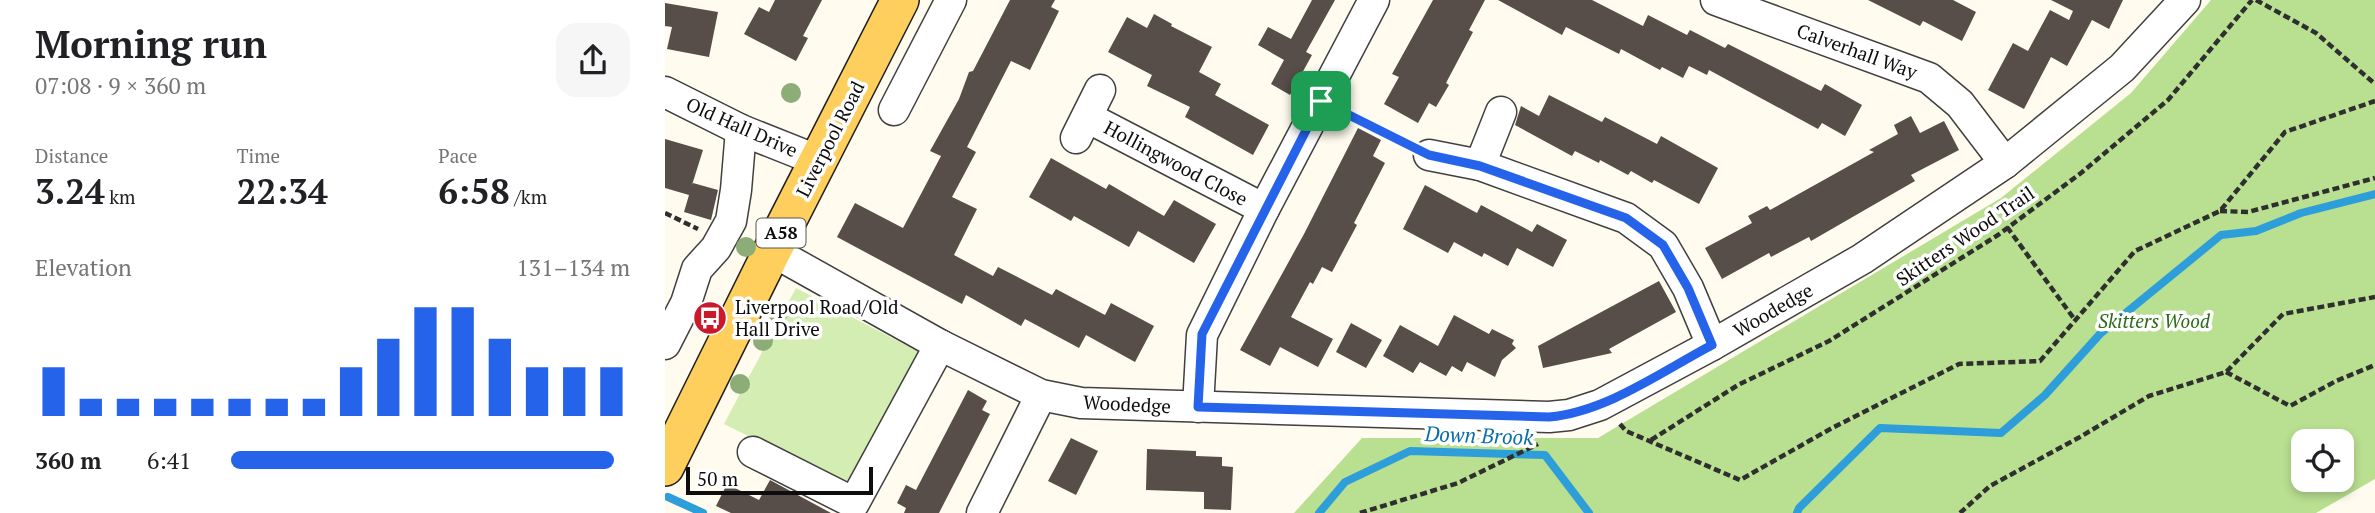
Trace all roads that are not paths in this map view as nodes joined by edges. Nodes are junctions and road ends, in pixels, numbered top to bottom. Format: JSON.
{"nodes":[{"id":1,"x":901,"y":0,"type":"edge"},
{"id":2,"x":951,"y":0,"type":"edge"},
{"id":3,"x":1374,"y":0,"type":"edge"},
{"id":4,"x":1716,"y":0,"type":"edge"},
{"id":5,"x":2185,"y":0,"type":"edge"},
{"id":6,"x":665,"y":92,"type":"edge"},
{"id":7,"x":894,"y":110,"type":"dead end"},
{"id":8,"x":1501,"y":112,"type":"dead end"},
{"id":9,"x":1088,"y":115,"type":"dead end"},
{"id":10,"x":741,"y":130,"type":"junction"},
{"id":11,"x":1429,"y":155,"type":"road end"},
{"id":12,"x":819,"y":161,"type":"junction"},
{"id":13,"x":2005,"y":163,"type":"junction"},
{"id":14,"x":1480,"y":166,"type":"junction"},
{"id":15,"x":1264,"y":209,"type":"junction"},
{"id":16,"x":772,"y":251,"type":"junction"},
{"id":17,"x":665,"y":344,"type":"edge"},
{"id":18,"x":940,"y":345,"type":"junction"},
{"id":19,"x":1712,"y":345,"type":"junction"},
{"id":20,"x":1041,"y":395,"type":"junction"},
{"id":21,"x":1198,"y":407,"type":"junction"},
{"id":22,"x":753,"y":452,"type":"dead end"},
{"id":23,"x":665,"y":467,"type":"edge"},
{"id":24,"x":982,"y":513,"type":"edge"}],
"edges":[{"from":1,"to":12,"type":"main road","name":"Liverpool Road","number":"A58"},
{"from":2,"to":7,"type":"street"},
{"from":3,"to":15,"type":"street"},
{"from":4,"to":13,"type":"street","name":"Calverhall Way"},
{"from":5,"to":13,"type":"street","name":"Woodedge"},
{"from":6,"to":10,"type":"street","name":"Old Hall Drive"},
{"from":8,"to":14,"type":"street"},
{"from":9,"to":15,"type":"street","name":"Hollingwood Close"},
{"from":10,"to":12,"type":"street","name":"Old Hall Drive"},
{"from":10,"to":17,"type":"street"},
{"from":11,"to":14,"type":"street"},
{"from":12,"to":16,"type":"main road","name":"Liverpool Road","number":"A58"},
{"from":13,"to":19,"type":"street","name":"Woodedge"},
{"from":14,"to":19,"type":"street"},
{"from":15,"to":21,"type":"street"},
{"from":16,"to":18,"type":"street","name":"Woodedge"},
{"from":16,"to":23,"type":"main road","name":"Liverpool Road","number":"A58"},
{"from":18,"to":20,"type":"street","name":"Woodedge"},
{"from":18,"to":22,"type":"street"},
{"from":19,"to":21,"type":"street","name":"Woodedge"},
{"from":20,"to":21,"type":"street","name":"Woodedge"},
{"from":20,"to":24,"type":"street"}]}
